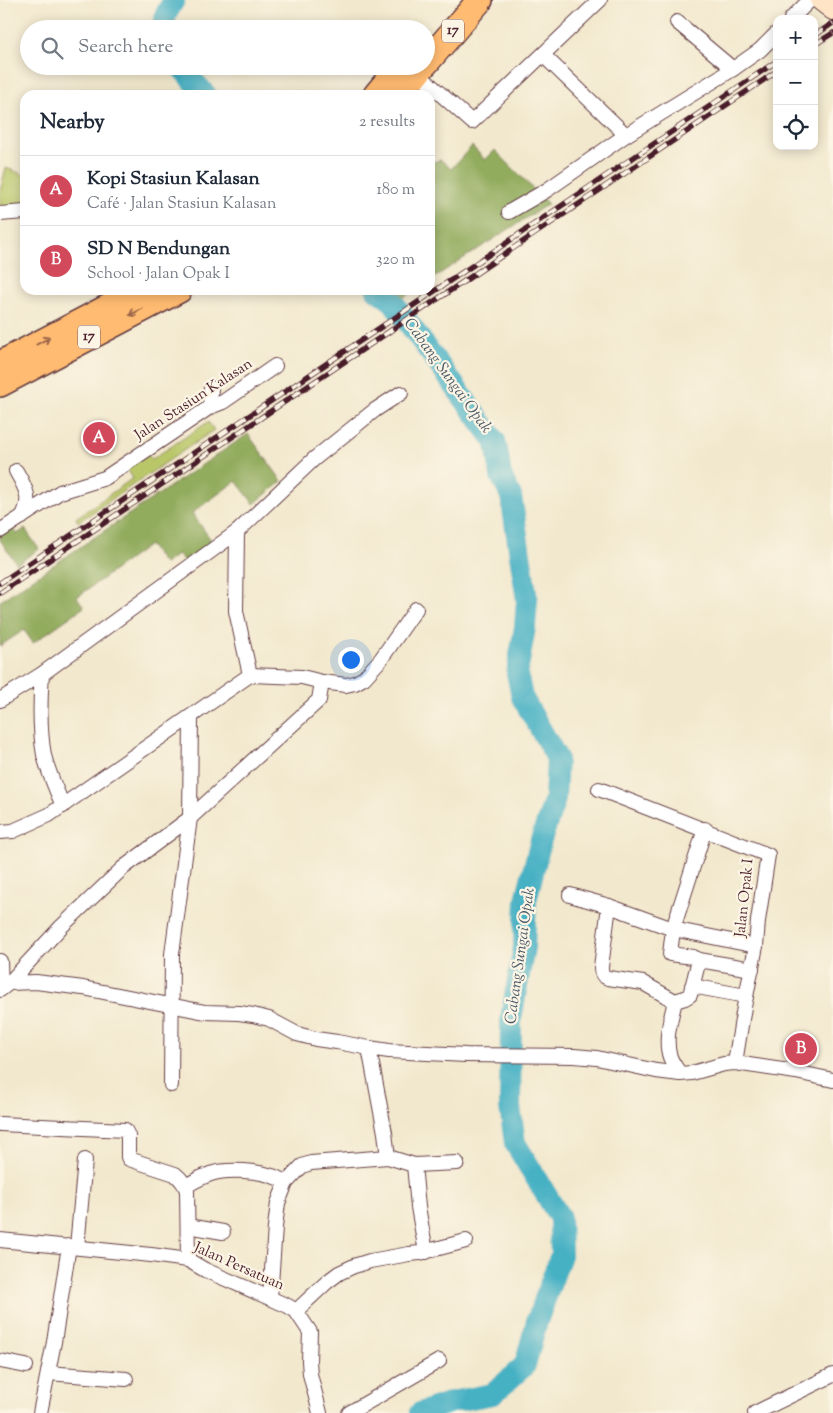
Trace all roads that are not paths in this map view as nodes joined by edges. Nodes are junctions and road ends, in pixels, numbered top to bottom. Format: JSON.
{"nodes":[{"id":1,"x":457,"y":0,"type":"edge"},
{"id":2,"x":480,"y":0,"type":"edge"},
{"id":3,"x":600,"y":0,"type":"edge"},
{"id":4,"x":810,"y":0,"type":"edge"},
{"id":5,"x":820,"y":0,"type":"edge"},
{"id":6,"x":833,"y":10,"type":"edge"},
{"id":7,"x":795,"y":15,"type":"edge"},
{"id":8,"x":677,"y":22,"type":"dead end"},
{"id":9,"x":435,"y":26,"type":"edge"},
{"id":10,"x":773,"y":37,"type":"edge"},
{"id":11,"x":435,"y":48,"type":"edge"},
{"id":12,"x":543,"y":55,"type":"junction"},
{"id":13,"x":733,"y":69,"type":"junction"},
{"id":14,"x":405,"y":75,"type":"edge"},
{"id":15,"x":412,"y":75,"type":"edge"},
{"id":16,"x":425,"y":75,"type":"edge"},
{"id":17,"x":383,"y":90,"type":"edge"},
{"id":18,"x":402,"y":90,"type":"edge"},
{"id":19,"x":626,"y":135,"type":"junction"},
{"id":20,"x":20,"y":212,"type":"edge"},
{"id":21,"x":509,"y":212,"type":"dead end"},
{"id":22,"x":0,"y":214,"type":"edge"},
{"id":23,"x":131,"y":295,"type":"edge"},
{"id":24,"x":169,"y":295,"type":"edge"},
{"id":25,"x":0,"y":364,"type":"edge"},
{"id":26,"x":276,"y":366,"type":"dead end"},
{"id":27,"x":0,"y":384,"type":"edge"},
{"id":28,"x":211,"y":388,"type":"dead end"},
{"id":29,"x":401,"y":392,"type":"dead end"},
{"id":30,"x":210,"y":406,"type":"junction"},
{"id":31,"x":16,"y":471,"type":"dead end"},
{"id":32,"x":22,"y":517,"type":"junction"},
{"id":33,"x":0,"y":531,"type":"edge"},
{"id":34,"x":237,"y":532,"type":"junction"},
{"id":35,"x":416,"y":609,"type":"dead end"},
{"id":36,"x":42,"y":674,"type":"junction"},
{"id":37,"x":250,"y":675,"type":"junction"},
{"id":38,"x":322,"y":682,"type":"junction"},
{"id":39,"x":0,"y":700,"type":"edge"},
{"id":40,"x":191,"y":717,"type":"junction"},
{"id":41,"x":599,"y":789,"type":"dead end"},
{"id":42,"x":63,"y":806,"type":"junction"},
{"id":43,"x":190,"y":818,"type":"junction"},
{"id":44,"x":705,"y":829,"type":"junction"},
{"id":45,"x":0,"y":832,"type":"edge"},
{"id":46,"x":570,"y":895,"type":"dead end"},
{"id":47,"x":609,"y":906,"type":"junction"},
{"id":48,"x":673,"y":929,"type":"junction"},
{"id":49,"x":756,"y":946,"type":"junction"},
{"id":50,"x":700,"y":960,"type":"junction"},
{"id":51,"x":0,"y":961,"type":"edge"},
{"id":52,"x":752,"y":969,"type":"junction"},
{"id":53,"x":3,"y":985,"type":"edge"},
{"id":54,"x":692,"y":986,"type":"junction"},
{"id":55,"x":746,"y":996,"type":"junction"},
{"id":56,"x":674,"y":1001,"type":"junction"},
{"id":57,"x":172,"y":1005,"type":"junction"},
{"id":58,"x":369,"y":1048,"type":"junction"},
{"id":59,"x":735,"y":1063,"type":"junction"},
{"id":60,"x":680,"y":1074,"type":"junction"},
{"id":61,"x":833,"y":1080,"type":"edge"},
{"id":62,"x":171,"y":1085,"type":"dead end"},
{"id":63,"x":0,"y":1124,"type":"edge"},
{"id":64,"x":388,"y":1157,"type":"junction"},
{"id":65,"x":85,"y":1160,"type":"dead end"},
{"id":66,"x":457,"y":1163,"type":"dead end"},
{"id":67,"x":414,"y":1165,"type":"junction"},
{"id":68,"x":286,"y":1183,"type":"junction"},
{"id":69,"x":186,"y":1186,"type":"junction"},
{"id":70,"x":188,"y":1226,"type":"junction"},
{"id":71,"x":223,"y":1232,"type":"dead end"},
{"id":72,"x":0,"y":1240,"type":"edge"},
{"id":73,"x":466,"y":1241,"type":"dead end"},
{"id":74,"x":73,"y":1247,"type":"junction"},
{"id":75,"x":426,"y":1252,"type":"junction"},
{"id":76,"x":188,"y":1260,"type":"junction"},
{"id":77,"x":270,"y":1298,"type":"junction"},
{"id":78,"x":296,"y":1312,"type":"junction"},
{"id":79,"x":0,"y":1361,"type":"edge"},
{"id":80,"x":439,"y":1361,"type":"dead end"},
{"id":81,"x":26,"y":1366,"type":"dead end"},
{"id":82,"x":48,"y":1373,"type":"junction"},
{"id":83,"x":833,"y":1375,"type":"edge"},
{"id":84,"x":126,"y":1379,"type":"dead end"},
{"id":85,"x":40,"y":1413,"type":"edge"},
{"id":86,"x":320,"y":1413,"type":"edge"},
{"id":87,"x":349,"y":1413,"type":"edge"},
{"id":88,"x":755,"y":1413,"type":"edge"}],
"edges":[{"from":1,"to":9,"type":"highway","number":"17"},
{"from":2,"to":11,"type":"highway","number":"17"},
{"from":3,"to":12,"type":"street"},
{"from":4,"to":7,"type":"street"},
{"from":5,"to":6,"type":"street"},
{"from":8,"to":13,"type":"street"},
{"from":10,"to":13,"type":"street"},
{"from":12,"to":16,"type":"street"},
{"from":12,"to":19,"type":"street"},
{"from":13,"to":19,"type":"street"},
{"from":14,"to":17,"type":"highway","number":"17"},
{"from":15,"to":18,"type":"highway","number":"17"},
{"from":19,"to":21,"type":"street"},
{"from":20,"to":22,"type":"street"},
{"from":25,"to":23,"type":"highway","number":"17","one_way":true},
{"from":24,"to":27,"type":"highway","number":"17","one_way":true},
{"from":26,"to":30,"type":"street","name":"Jalan Stasiun Kalasan"},
{"from":28,"to":30,"type":"street"},
{"from":29,"to":34,"type":"street"},
{"from":30,"to":32,"type":"street","name":"Jalan Stasiun Kalasan"},
{"from":31,"to":32,"type":"street"},
{"from":32,"to":33,"type":"street","name":"Jalan Stasiun Kalasan"},
{"from":34,"to":36,"type":"street"},
{"from":34,"to":37,"type":"street"},
{"from":35,"to":38,"type":"street"},
{"from":36,"to":39,"type":"street"},
{"from":36,"to":42,"type":"street"},
{"from":37,"to":38,"type":"street"},
{"from":37,"to":40,"type":"street"},
{"from":38,"to":43,"type":"street"},
{"from":40,"to":42,"type":"street"},
{"from":40,"to":43,"type":"street"},
{"from":41,"to":44,"type":"street","name":"Jalan Opak I"},
{"from":42,"to":45,"type":"street"},
{"from":43,"to":53,"type":"street"},
{"from":43,"to":57,"type":"street"},
{"from":44,"to":48,"type":"street"},
{"from":44,"to":49,"type":"street","name":"Jalan Opak I"},
{"from":46,"to":47,"type":"street"},
{"from":47,"to":48,"type":"street"},
{"from":47,"to":56,"type":"street"},
{"from":48,"to":49,"type":"street"},
{"from":48,"to":50,"type":"street"},
{"from":49,"to":52,"type":"street","name":"Jalan Opak I"},
{"from":50,"to":52,"type":"street"},
{"from":50,"to":54,"type":"street"},
{"from":51,"to":53,"type":"street"},
{"from":52,"to":55,"type":"street","name":"Jalan Opak I"},
{"from":53,"to":57,"type":"street"},
{"from":54,"to":55,"type":"street"},
{"from":54,"to":56,"type":"street"},
{"from":55,"to":59,"type":"street","name":"Jalan Opak I"},
{"from":56,"to":60,"type":"street"},
{"from":57,"to":58,"type":"street"},
{"from":57,"to":62,"type":"street"},
{"from":58,"to":60,"type":"street"},
{"from":58,"to":64,"type":"street"},
{"from":59,"to":60,"type":"street"},
{"from":59,"to":61,"type":"street"},
{"from":63,"to":69,"type":"street"},
{"from":64,"to":67,"type":"street"},
{"from":64,"to":68,"type":"street"},
{"from":65,"to":74,"type":"street"},
{"from":66,"to":67,"type":"street"},
{"from":67,"to":75,"type":"street"},
{"from":68,"to":69,"type":"street"},
{"from":68,"to":77,"type":"street"},
{"from":69,"to":70,"type":"street"},
{"from":70,"to":71,"type":"street"},
{"from":70,"to":76,"type":"street"},
{"from":72,"to":74,"type":"street","name":"Jalan Persatuan"},
{"from":73,"to":75,"type":"street"},
{"from":74,"to":76,"type":"street","name":"Jalan Persatuan"},
{"from":74,"to":82,"type":"street"},
{"from":75,"to":78,"type":"street"},
{"from":76,"to":77,"type":"street","name":"Jalan Persatuan"},
{"from":77,"to":78,"type":"street","name":"Jalan Persatuan"},
{"from":78,"to":86,"type":"street","name":"Jalan Persatuan"},
{"from":79,"to":81,"type":"street"},
{"from":80,"to":87,"type":"street"},
{"from":82,"to":84,"type":"street"},
{"from":82,"to":85,"type":"street"},
{"from":83,"to":88,"type":"street"}]}
